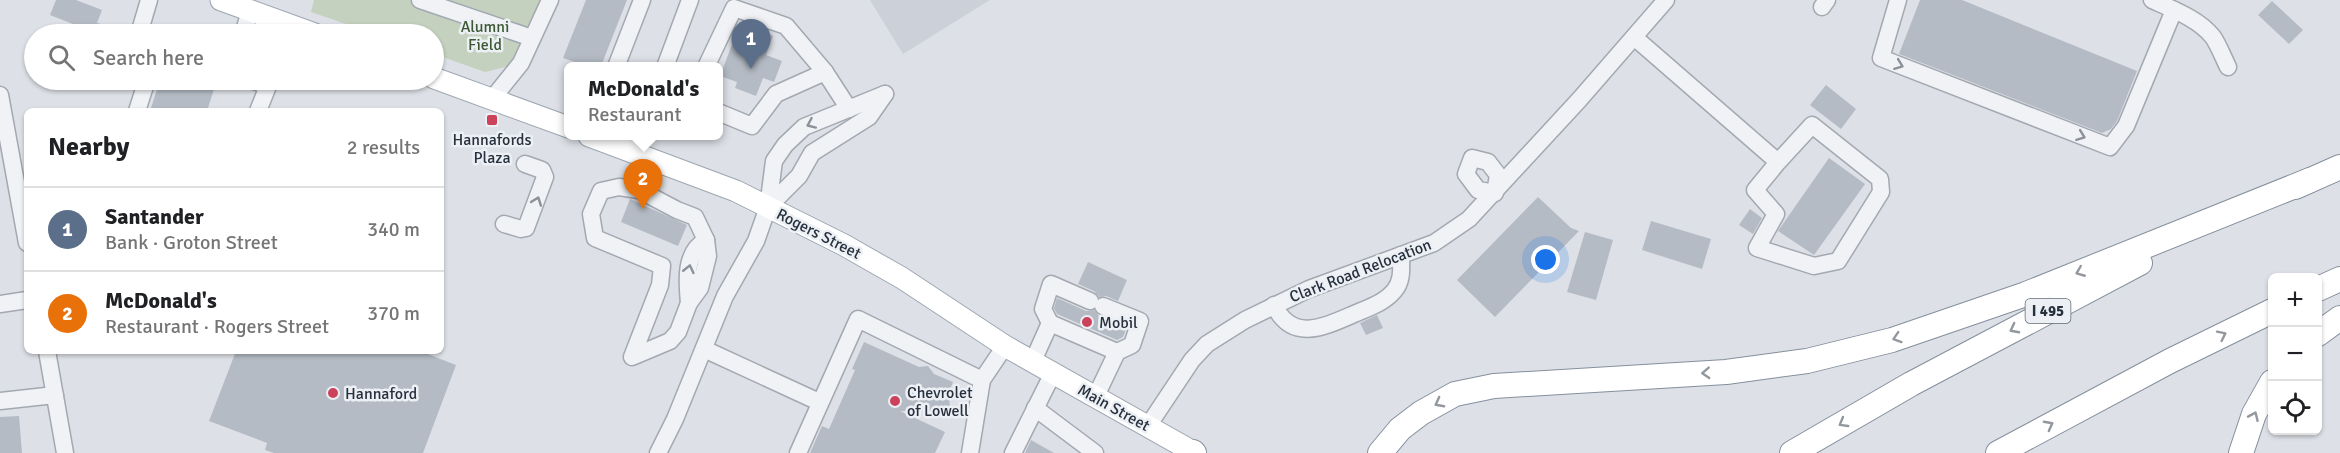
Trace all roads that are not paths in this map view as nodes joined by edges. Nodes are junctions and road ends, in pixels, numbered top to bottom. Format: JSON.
{"nodes":[{"id":1,"x":149,"y":0,"type":"edge"},
{"id":2,"x":221,"y":0,"type":"edge"},
{"id":3,"x":420,"y":0,"type":"edge"},
{"id":4,"x":550,"y":0,"type":"edge"},
{"id":5,"x":642,"y":0,"type":"edge"},
{"id":6,"x":690,"y":0,"type":"edge"},
{"id":7,"x":1666,"y":0,"type":"edge"},
{"id":8,"x":1898,"y":0,"type":"edge"},
{"id":9,"x":2152,"y":0,"type":"edge"},
{"id":10,"x":2174,"y":10,"type":"junction"},
{"id":11,"x":250,"y":11,"type":"junction"},
{"id":12,"x":142,"y":24,"type":"edge"},
{"id":13,"x":246,"y":24,"type":"edge"},
{"id":14,"x":287,"y":24,"type":"edge"},
{"id":15,"x":1634,"y":37,"type":"junction"},
{"id":16,"x":532,"y":38,"type":"junction"},
{"id":17,"x":618,"y":62,"type":"edge"},
{"id":18,"x":667,"y":62,"type":"edge"},
{"id":19,"x":708,"y":62,"type":"edge"},
{"id":20,"x":2228,"y":67,"type":"dead end"},
{"id":21,"x":825,"y":72,"type":"junction"},
{"id":22,"x":444,"y":82,"type":"edge"},
{"id":23,"x":144,"y":90,"type":"edge"},
{"id":24,"x":266,"y":90,"type":"edge"},
{"id":25,"x":0,"y":95,"type":"edge"},
{"id":26,"x":492,"y":99,"type":"junction"},
{"id":27,"x":138,"y":108,"type":"edge"},
{"id":28,"x":259,"y":108,"type":"edge"},
{"id":29,"x":849,"y":109,"type":"junction"},
{"id":30,"x":723,"y":114,"type":"edge"},
{"id":31,"x":564,"y":126,"type":"edge"},
{"id":32,"x":615,"y":140,"type":"edge"},
{"id":33,"x":635,"y":144,"type":"edge"},
{"id":34,"x":1778,"y":162,"type":"junction"},
{"id":35,"x":525,"y":164,"type":"dead end"},
{"id":36,"x":2340,"y":167,"type":"edge"},
{"id":37,"x":2310,"y":180,"type":"junction"},
{"id":38,"x":768,"y":207,"type":"junction"},
{"id":39,"x":504,"y":224,"type":"dead end"},
{"id":40,"x":24,"y":227,"type":"edge"},
{"id":41,"x":1401,"y":255,"type":"junction"},
{"id":42,"x":2340,"y":279,"type":"edge"},
{"id":43,"x":2322,"y":288,"type":"edge"},
{"id":44,"x":24,"y":300,"type":"edge"},
{"id":45,"x":689,"y":303,"type":"joint"},
{"id":46,"x":0,"y":304,"type":"edge"},
{"id":47,"x":1274,"y":304,"type":"junction"},
{"id":48,"x":2268,"y":312,"type":"edge"},
{"id":49,"x":2340,"y":318,"type":"edge"},
{"id":50,"x":1050,"y":323,"type":"junction"},
{"id":51,"x":2322,"y":331,"type":"edge"},
{"id":52,"x":1005,"y":346,"type":"junction"},
{"id":53,"x":704,"y":349,"type":"junction"},
{"id":54,"x":1117,"y":352,"type":"junction"},
{"id":55,"x":48,"y":354,"type":"edge"},
{"id":56,"x":1033,"y":361,"type":"junction"},
{"id":57,"x":1053,"y":373,"type":"junction"},
{"id":58,"x":982,"y":380,"type":"junction"},
{"id":59,"x":2268,"y":389,"type":"edge"},
{"id":60,"x":55,"y":395,"type":"junction"},
{"id":61,"x":1096,"y":396,"type":"junction"},
{"id":62,"x":0,"y":401,"type":"edge"},
{"id":63,"x":819,"y":402,"type":"junction"},
{"id":64,"x":1035,"y":408,"type":"junction"},
{"id":65,"x":1148,"y":426,"type":"junction"},
{"id":66,"x":969,"y":448,"type":"edge"},
{"id":67,"x":65,"y":453,"type":"edge"},
{"id":68,"x":658,"y":453,"type":"edge"},
{"id":69,"x":798,"y":453,"type":"edge"},
{"id":70,"x":1013,"y":453,"type":"edge"},
{"id":71,"x":1095,"y":453,"type":"edge"},
{"id":72,"x":1194,"y":453,"type":"edge"},
{"id":73,"x":1380,"y":453,"type":"edge"},
{"id":74,"x":1792,"y":453,"type":"edge"},
{"id":75,"x":1998,"y":453,"type":"edge"},
{"id":76,"x":2241,"y":453,"type":"edge"}],
"edges":[{"from":1,"to":12,"type":"street"},
{"from":2,"to":11,"type":"main road"},
{"from":3,"to":16,"type":"street"},
{"from":4,"to":16,"type":"street"},
{"from":5,"to":17,"type":"street"},
{"from":6,"to":18,"type":"street"},
{"from":7,"to":15,"type":"street","name":"Clark Road Relocation"},
{"from":8,"to":10,"type":"street","one_way":true},
{"from":9,"to":10,"type":"street"},
{"from":10,"to":20,"type":"street"},
{"from":11,"to":13,"type":"street"},
{"from":11,"to":14,"type":"main road"},
{"from":15,"to":34,"type":"street"},
{"from":15,"to":41,"type":"street","name":"Clark Road Relocation"},
{"from":16,"to":26,"type":"street"},
{"from":19,"to":21,"type":"street"},
{"from":21,"to":29,"type":"street"},
{"from":21,"to":30,"type":"street"},
{"from":22,"to":26,"type":"main road"},
{"from":23,"to":27,"type":"street"},
{"from":24,"to":28,"type":"street"},
{"from":25,"to":40,"type":"street"},
{"from":26,"to":31,"type":"main road"},
{"from":29,"to":38,"type":"street","one_way":true},
{"from":29,"to":38,"type":"street"},
{"from":32,"to":33,"type":"main road","name":"Rogers Street"},
{"from":33,"to":38,"type":"main road","name":"Rogers Street"},
{"from":34,"to":34,"type":"street"},
{"from":39,"to":35,"type":"street","one_way":true},
{"from":36,"to":37,"type":"highway","number":"I 495"},
{"from":37,"to":73,"type":"highway","one_way":true},
{"from":37,"to":74,"type":"highway","number":"I 495","one_way":true},
{"from":38,"to":52,"type":"main road","name":"Rogers Street"},
{"from":38,"to":53,"type":"street"},
{"from":41,"to":47,"type":"street","name":"Clark Road Relocation"},
{"from":41,"to":47,"type":"street"},
{"from":42,"to":43,"type":"highway"},
{"from":44,"to":46,"type":"street"},
{"from":45,"to":45,"type":"street","one_way":true},
{"from":47,"to":65,"type":"street","name":"Clark Road Relocation"},
{"from":75,"to":48,"type":"highway","one_way":true},
{"from":49,"to":51,"type":"highway"},
{"from":50,"to":54,"type":"street"},
{"from":50,"to":54,"type":"street"},
{"from":50,"to":56,"type":"street"},
{"from":52,"to":56,"type":"main road","name":"Rogers Street"},
{"from":52,"to":58,"type":"street"},
{"from":53,"to":63,"type":"street"},
{"from":53,"to":68,"type":"street"},
{"from":54,"to":61,"type":"street"},
{"from":55,"to":60,"type":"street"},
{"from":56,"to":57,"type":"main road","name":"Main Street"},
{"from":57,"to":61,"type":"main road","name":"Main Street"},
{"from":57,"to":64,"type":"street"},
{"from":58,"to":63,"type":"street"},
{"from":58,"to":66,"type":"street"},
{"from":76,"to":59,"type":"highway","one_way":true},
{"from":60,"to":62,"type":"street"},
{"from":60,"to":67,"type":"street"},
{"from":61,"to":65,"type":"main road","name":"Main Street"},
{"from":63,"to":69,"type":"street"},
{"from":64,"to":70,"type":"street"},
{"from":64,"to":71,"type":"street"},
{"from":65,"to":72,"type":"main road","name":"Main Street"}]}
